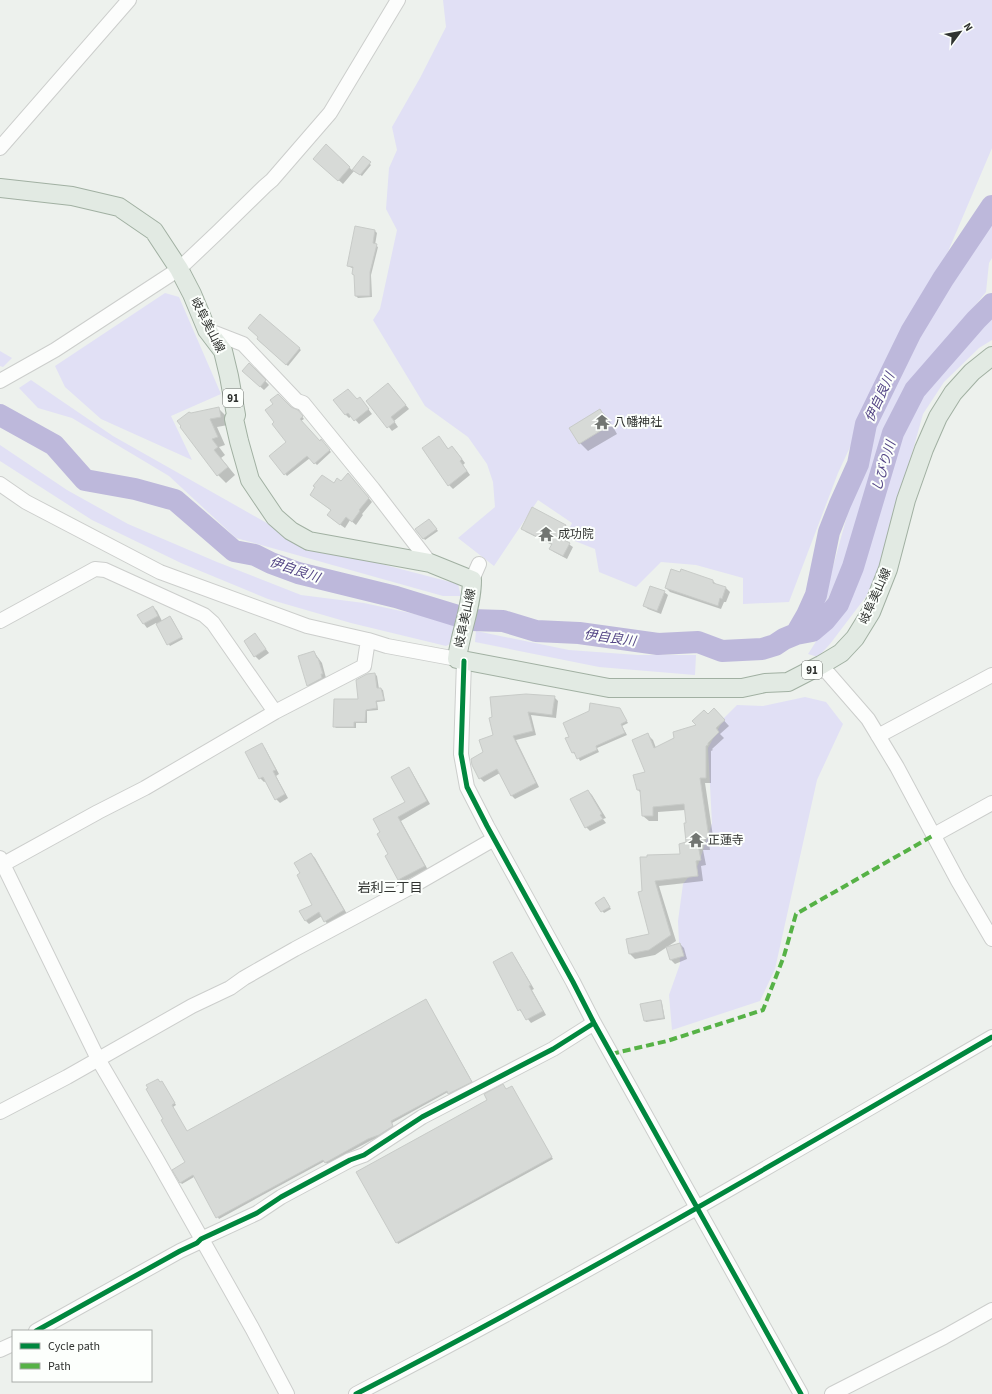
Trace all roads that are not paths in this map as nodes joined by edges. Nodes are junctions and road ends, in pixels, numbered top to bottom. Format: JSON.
{"nodes":[{"id":1,"x":130,"y":0,"type":"edge"},
{"id":2,"x":395,"y":1,"type":"edge"},
{"id":3,"x":0,"y":148,"type":"edge"},
{"id":4,"x":0,"y":188,"type":"edge"},
{"id":5,"x":179,"y":268,"type":"junction"},
{"id":6,"x":207,"y":330,"type":"junction"},
{"id":7,"x":992,"y":356,"type":"edge"},
{"id":8,"x":0,"y":381,"type":"edge"},
{"id":9,"x":0,"y":484,"type":"edge"},
{"id":10,"x":430,"y":563,"type":"junction"},
{"id":11,"x":0,"y":621,"type":"edge"},
{"id":12,"x":368,"y":640,"type":"junction"},
{"id":13,"x":460,"y":656,"type":"junction"},
{"id":14,"x":821,"y":665,"type":"junction"},
{"id":15,"x":992,"y":674,"type":"edge"},
{"id":16,"x":275,"y":712,"type":"junction"},
{"id":17,"x":878,"y":736,"type":"junction"},
{"id":18,"x":992,"y":803,"type":"edge"},
{"id":19,"x":934,"y":835,"type":"junction"},
{"id":20,"x":494,"y":839,"type":"junction"},
{"id":21,"x":1,"y":863,"type":"edge"},
{"id":22,"x":992,"y":939,"type":"edge"},
{"id":23,"x":594,"y":1023,"type":"junction"},
{"id":24,"x":992,"y":1037,"type":"edge"},
{"id":25,"x":98,"y":1059,"type":"junction"},
{"id":26,"x":0,"y":1112,"type":"edge"},
{"id":27,"x":697,"y":1208,"type":"junction"},
{"id":28,"x":201,"y":1239,"type":"junction"},
{"id":29,"x":992,"y":1310,"type":"edge"},
{"id":30,"x":38,"y":1330,"type":"edge"},
{"id":31,"x":12,"y":1344,"type":"edge"},
{"id":32,"x":0,"y":1350,"type":"edge"},
{"id":33,"x":287,"y":1394,"type":"edge"},
{"id":34,"x":356,"y":1394,"type":"edge"},
{"id":35,"x":801,"y":1394,"type":"edge"},
{"id":36,"x":832,"y":1394,"type":"edge"}],
"edges":[{"from":1,"to":3,"type":"street"},
{"from":2,"to":5,"type":"street"},
{"from":4,"to":5,"type":"main road","name":"岐阜美山線","number":"91"},
{"from":5,"to":6,"type":"main road","name":"岐阜美山線","number":"91"},
{"from":5,"to":8,"type":"street"},
{"from":6,"to":10,"type":"street"},
{"from":6,"to":10,"type":"main road","name":"岐阜美山線","number":"91"},
{"from":7,"to":14,"type":"main road","name":"岐阜美山線","number":"91"},
{"from":9,"to":12,"type":"street"},
{"from":10,"to":13,"type":"main road","name":"岐阜美山線","number":"91"},
{"from":11,"to":16,"type":"street"},
{"from":12,"to":13,"type":"street"},
{"from":12,"to":16,"type":"street"},
{"from":13,"to":14,"type":"main road","name":"岐阜美山線","number":"91"},
{"from":13,"to":20,"type":"street"},
{"from":14,"to":17,"type":"street"},
{"from":15,"to":17,"type":"street"},
{"from":16,"to":21,"type":"street"},
{"from":17,"to":19,"type":"street"},
{"from":18,"to":19,"type":"street"},
{"from":19,"to":22,"type":"street"},
{"from":20,"to":23,"type":"street"},
{"from":20,"to":25,"type":"street"},
{"from":21,"to":25,"type":"street"},
{"from":23,"to":27,"type":"street"},
{"from":23,"to":28,"type":"street"},
{"from":24,"to":27,"type":"street"},
{"from":25,"to":26,"type":"street"},
{"from":25,"to":28,"type":"street"},
{"from":27,"to":34,"type":"street"},
{"from":27,"to":35,"type":"street"},
{"from":28,"to":30,"type":"street"},
{"from":28,"to":33,"type":"street"},
{"from":29,"to":36,"type":"street"},
{"from":31,"to":32,"type":"street"}]}
